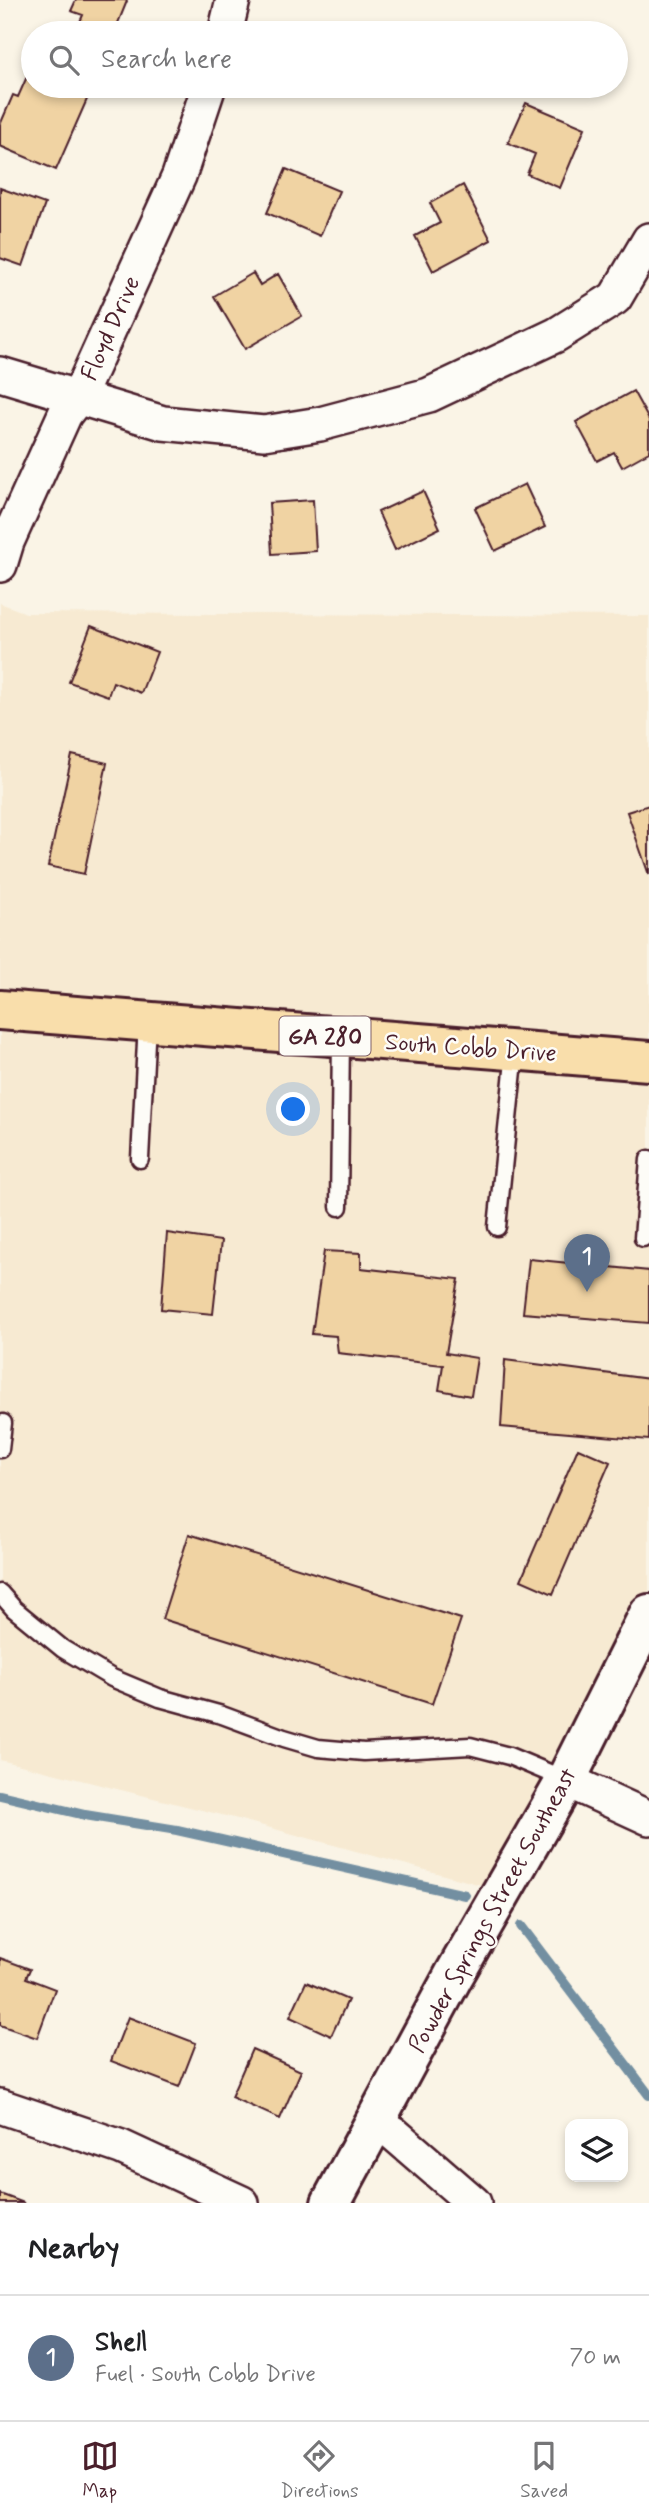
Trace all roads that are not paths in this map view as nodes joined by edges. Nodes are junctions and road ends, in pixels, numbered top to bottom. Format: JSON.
{"nodes":[{"id":1,"x":233,"y":0,"type":"edge"},
{"id":2,"x":228,"y":21,"type":"edge"},
{"id":3,"x":205,"y":98,"type":"edge"},
{"id":4,"x":649,"y":240,"type":"edge"},
{"id":5,"x":0,"y":374,"type":"edge"},
{"id":6,"x":79,"y":396,"type":"junction"},
{"id":7,"x":0,"y":565,"type":"edge"},
{"id":8,"x":0,"y":1010,"type":"edge"},
{"id":9,"x":147,"y":1022,"type":"junction"},
{"id":10,"x":341,"y":1037,"type":"junction"},
{"id":11,"x":515,"y":1051,"type":"junction"},
{"id":12,"x":649,"y":1061,"type":"edge"},
{"id":13,"x":140,"y":1159,"type":"dead end"},
{"id":14,"x":649,"y":1159,"type":"edge"},
{"id":15,"x":339,"y":1207,"type":"dead end"},
{"id":16,"x":497,"y":1227,"type":"dead end"},
{"id":17,"x":643,"y":1238,"type":"dead end"},
{"id":18,"x":3,"y":1423,"type":"dead end"},
{"id":19,"x":0,"y":1449,"type":"edge"},
{"id":20,"x":0,"y":1593,"type":"edge"},
{"id":21,"x":649,"y":1614,"type":"edge"},
{"id":22,"x":566,"y":1780,"type":"junction"},
{"id":23,"x":649,"y":1818,"type":"edge"},
{"id":24,"x":0,"y":2106,"type":"edge"},
{"id":25,"x":375,"y":2122,"type":"junction"},
{"id":26,"x":242,"y":2203,"type":"edge"},
{"id":27,"x":331,"y":2203,"type":"edge"},
{"id":28,"x":474,"y":2203,"type":"edge"}],
"edges":[{"from":1,"to":2,"type":"street"},
{"from":3,"to":6,"type":"street","name":"Floyd Drive"},
{"from":4,"to":6,"type":"street"},
{"from":5,"to":6,"type":"street"},
{"from":6,"to":7,"type":"street","name":"Floyd Drive"},
{"from":8,"to":9,"type":"main road","name":"South Cobb Drive","number":"GA 280"},
{"from":9,"to":10,"type":"main road","name":"South Cobb Drive","number":"GA 280"},
{"from":9,"to":13,"type":"lane"},
{"from":10,"to":11,"type":"main road","name":"South Cobb Drive","number":"GA 280"},
{"from":10,"to":15,"type":"lane"},
{"from":11,"to":12,"type":"main road","name":"South Cobb Drive","number":"GA 280"},
{"from":11,"to":16,"type":"lane"},
{"from":14,"to":17,"type":"lane"},
{"from":18,"to":19,"type":"lane"},
{"from":20,"to":22,"type":"lane"},
{"from":21,"to":22,"type":"street","name":"Powder Springs Street Southeast"},
{"from":22,"to":23,"type":"street"},
{"from":22,"to":25,"type":"street","name":"Powder Springs Street Southeast"},
{"from":24,"to":26,"type":"street"},
{"from":25,"to":27,"type":"street","name":"Powder Springs Street Southeast"},
{"from":25,"to":28,"type":"street"}]}
